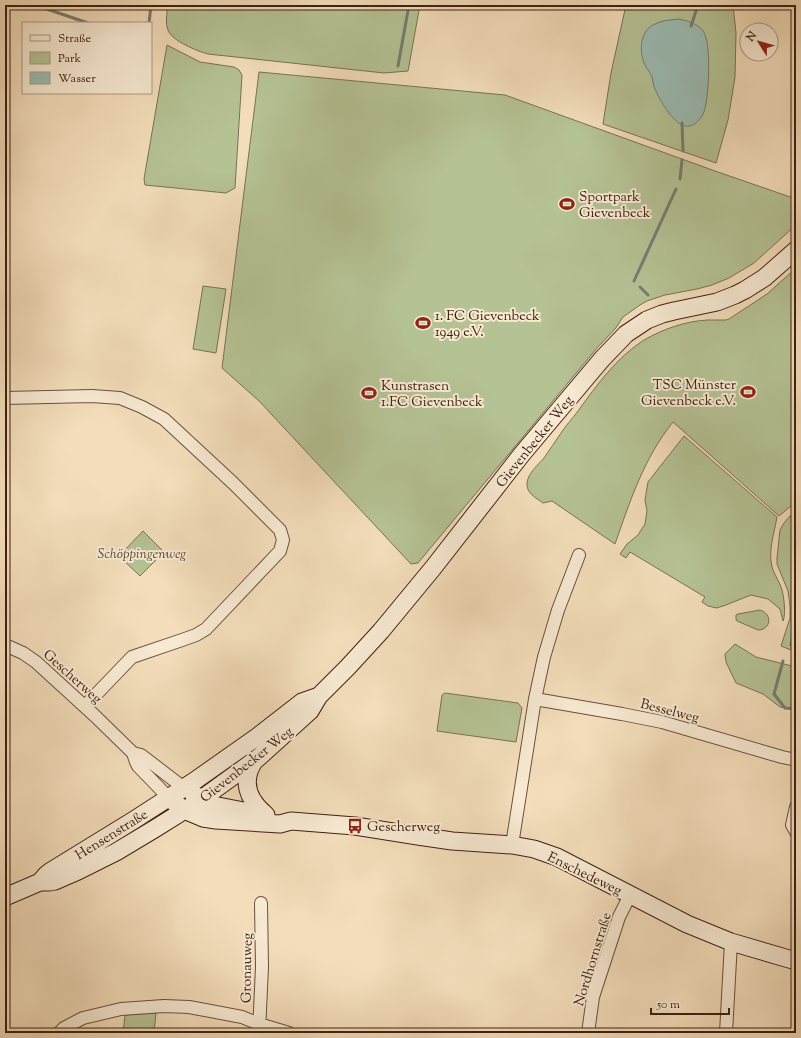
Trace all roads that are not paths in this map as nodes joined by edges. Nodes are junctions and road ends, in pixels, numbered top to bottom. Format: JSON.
{"nodes":[{"id":1,"x":796,"y":250,"type":"edge"},
{"id":2,"x":5,"y":398,"type":"edge"},
{"id":3,"x":579,"y":555,"type":"dead end"},
{"id":4,"x":5,"y":645,"type":"edge"},
{"id":5,"x":319,"y":696,"type":"junction"},
{"id":6,"x":535,"y":699,"type":"junction"},
{"id":7,"x":85,"y":706,"type":"junction"},
{"id":8,"x":133,"y":753,"type":"junction"},
{"id":9,"x":255,"y":760,"type":"junction"},
{"id":10,"x":796,"y":760,"type":"edge"},
{"id":11,"x":184,"y":788,"type":"junction"},
{"id":12,"x":169,"y":798,"type":"junction"},
{"id":13,"x":201,"y":799,"type":"junction"},
{"id":14,"x":796,"y":808,"type":"edge"},
{"id":15,"x":184,"y":810,"type":"junction"},
{"id":16,"x":266,"y":815,"type":"junction"},
{"id":17,"x":292,"y":821,"type":"junction"},
{"id":18,"x":796,"y":832,"type":"edge"},
{"id":19,"x":512,"y":845,"type":"junction"},
{"id":20,"x":40,"y":882,"type":"junction"},
{"id":21,"x":630,"y":895,"type":"junction"},
{"id":22,"x":5,"y":897,"type":"edge"},
{"id":23,"x":261,"y":903,"type":"dead end"},
{"id":24,"x":731,"y":942,"type":"junction"},
{"id":25,"x":796,"y":960,"type":"edge"},
{"id":26,"x":259,"y":1029,"type":"edge"},
{"id":27,"x":59,"y":1033,"type":"edge"},
{"id":28,"x":290,"y":1033,"type":"edge"},
{"id":29,"x":588,"y":1033,"type":"edge"},
{"id":30,"x":726,"y":1033,"type":"edge"}],
"edges":[{"from":1,"to":5,"type":"main road","name":"Gievenbecker Weg"},
{"from":2,"to":7,"type":"street"},
{"from":3,"to":6,"type":"street"},
{"from":4,"to":7,"type":"street","name":"Gescherweg"},
{"from":5,"to":9,"type":"main road","name":"Gievenbecker Weg"},
{"from":5,"to":11,"type":"main road","name":"Gievenbecker Weg"},
{"from":6,"to":10,"type":"street","name":"Besselweg"},
{"from":6,"to":19,"type":"street"},
{"from":7,"to":8,"type":"street","name":"Gescherweg"},
{"from":8,"to":11,"type":"street","name":"Gescherweg"},
{"from":8,"to":12,"type":"street","name":"Gescherweg"},
{"from":9,"to":13,"type":"main road","name":"Gievenbecker Weg"},
{"from":9,"to":16,"type":"main road"},
{"from":11,"to":12,"type":"main road","name":"Hensenstraße"},
{"from":11,"to":13,"type":"main road","name":"Enschedeweg"},
{"from":12,"to":15,"type":"main road","name":"Enschedeweg"},
{"from":12,"to":20,"type":"main road","name":"Hensenstraße"},
{"from":13,"to":15,"type":"main road","name":"Gievenbecker Weg"},
{"from":13,"to":16,"type":"main road","name":"Enschedeweg"},
{"from":14,"to":18,"type":"street"},
{"from":15,"to":17,"type":"main road","name":"Enschedeweg"},
{"from":15,"to":20,"type":"main road","name":"Hensenstraße"},
{"from":16,"to":17,"type":"main road","name":"Enschedeweg"},
{"from":17,"to":19,"type":"main road","name":"Enschedeweg"},
{"from":19,"to":21,"type":"main road","name":"Enschedeweg"},
{"from":20,"to":22,"type":"main road","name":"Hensenstraße"},
{"from":21,"to":24,"type":"main road","name":"Enschedeweg"},
{"from":21,"to":29,"type":"street","name":"Nordhornstraße"},
{"from":23,"to":26,"type":"street","name":"Gronauweg"},
{"from":24,"to":25,"type":"main road","name":"Enschedeweg"},
{"from":24,"to":30,"type":"street"},
{"from":26,"to":27,"type":"street"},
{"from":26,"to":28,"type":"street"}]}
